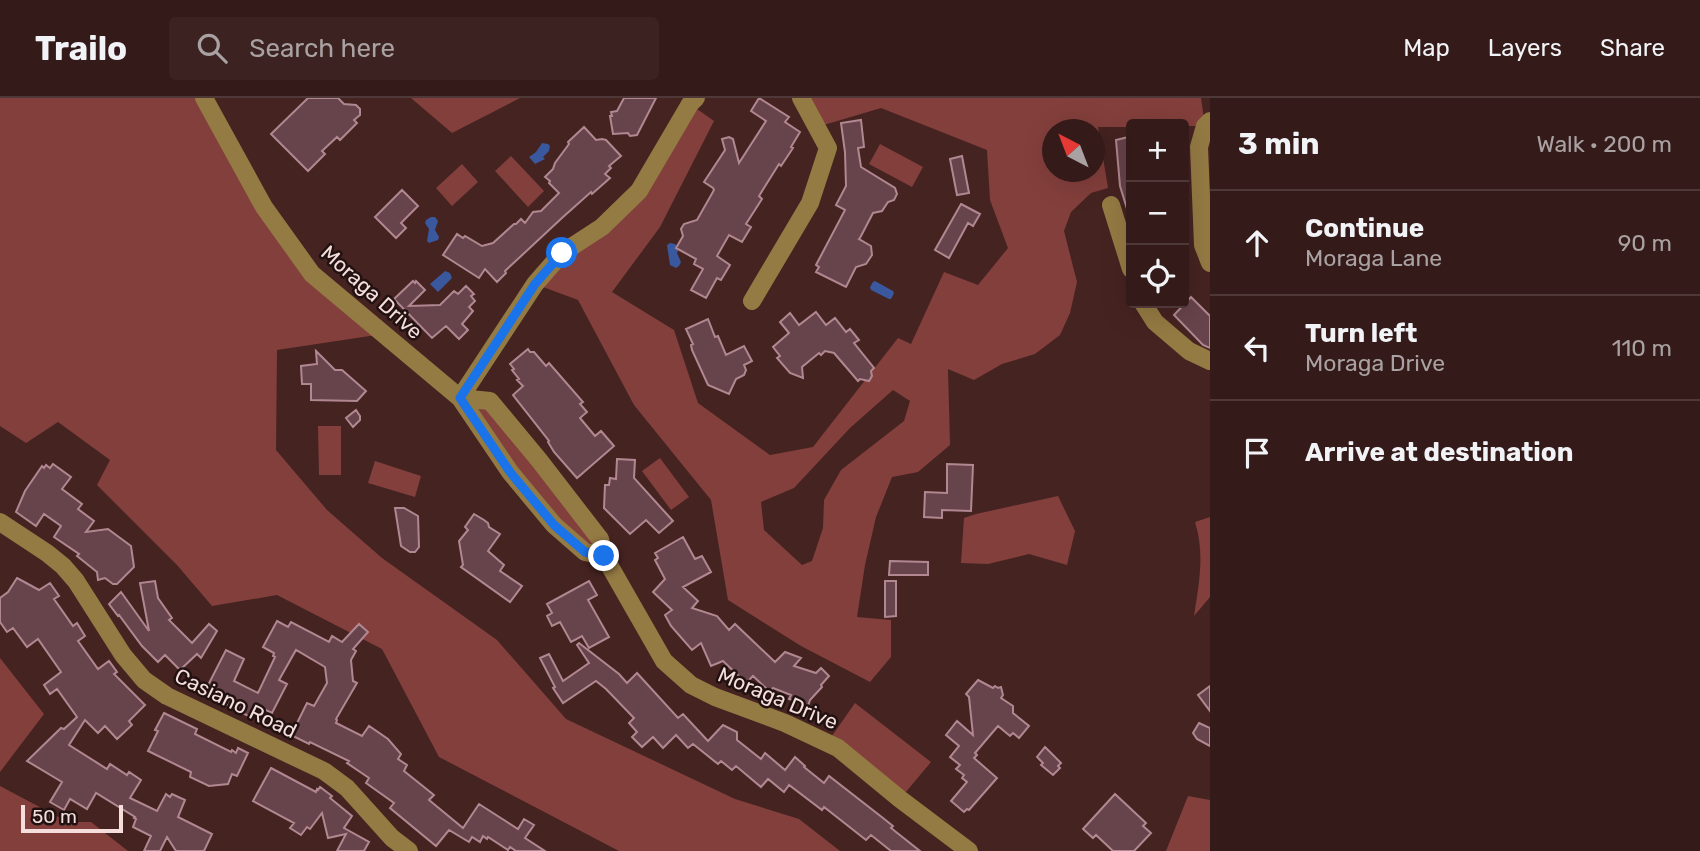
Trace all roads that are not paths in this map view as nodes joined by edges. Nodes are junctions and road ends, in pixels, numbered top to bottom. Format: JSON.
{"nodes":[{"id":1,"x":204,"y":98,"type":"edge"},
{"id":2,"x":696,"y":98,"type":"edge"},
{"id":3,"x":801,"y":98,"type":"edge"},
{"id":4,"x":1210,"y":121,"type":"edge"},
{"id":5,"x":1111,"y":205,"type":"dead end"},
{"id":6,"x":1126,"y":253,"type":"edge"},
{"id":7,"x":1210,"y":263,"type":"edge"},
{"id":8,"x":752,"y":300,"type":"dead end"},
{"id":9,"x":1146,"y":308,"type":"edge"},
{"id":10,"x":1210,"y":362,"type":"edge"},
{"id":11,"x":460,"y":398,"type":"junction"},
{"id":12,"x":0,"y":522,"type":"edge"},
{"id":13,"x":604,"y":556,"type":"junction"},
{"id":14,"x":409,"y":851,"type":"edge"},
{"id":15,"x":969,"y":851,"type":"edge"}],
"edges":[{"from":1,"to":11,"type":"street","name":"Moraga Drive"},
{"from":2,"to":11,"type":"street"},
{"from":3,"to":8,"type":"street"},
{"from":4,"to":7,"type":"street"},
{"from":5,"to":6,"type":"street"},
{"from":9,"to":10,"type":"street"},
{"from":11,"to":13,"type":"street","name":"Moraga Drive"},
{"from":11,"to":13,"type":"street","name":"Moraga Drive"},
{"from":12,"to":14,"type":"street","name":"Casiano Road"},
{"from":13,"to":15,"type":"street","name":"Moraga Drive"}]}
